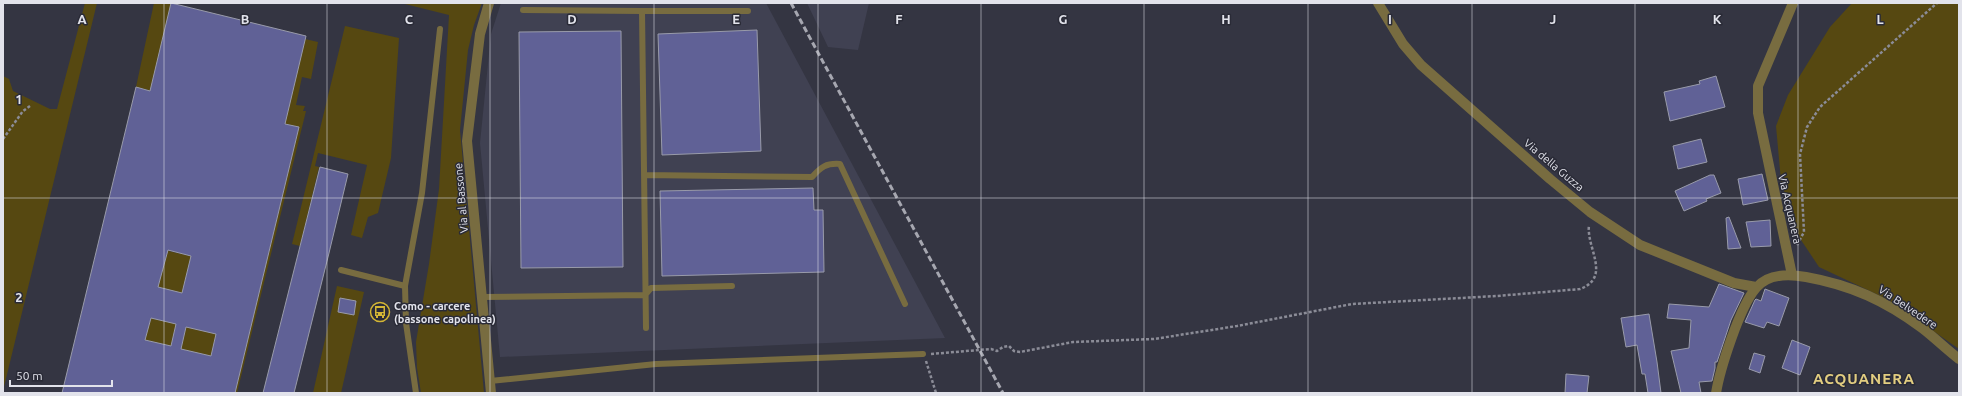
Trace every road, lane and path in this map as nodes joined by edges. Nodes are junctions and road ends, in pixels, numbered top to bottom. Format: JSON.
{"nodes":[{"id":1,"x":489,"y":3,"type":"edge"},
{"id":2,"x":1378,"y":3,"type":"edge"},
{"id":3,"x":1793,"y":3,"type":"edge"},
{"id":4,"x":1936,"y":3,"type":"edge"},
{"id":5,"x":523,"y":10,"type":"dead end"},
{"id":6,"x":642,"y":11,"type":"junction"},
{"id":7,"x":748,"y":11,"type":"dead end"},
{"id":8,"x":440,"y":29,"type":"dead end"},
{"id":9,"x":30,"y":106,"type":"dead end"},
{"id":10,"x":3,"y":139,"type":"edge"},
{"id":11,"x":644,"y":176,"type":"junction"},
{"id":12,"x":1590,"y":212,"type":"junction"},
{"id":13,"x":1790,"y":260,"type":"junction"},
{"id":14,"x":341,"y":270,"type":"dead end"},
{"id":15,"x":1792,"y":275,"type":"junction"},
{"id":16,"x":405,"y":286,"type":"junction"},
{"id":17,"x":732,"y":286,"type":"dead end"},
{"id":18,"x":1756,"y":287,"type":"junction"},
{"id":19,"x":645,"y":296,"type":"junction"},
{"id":20,"x":482,"y":297,"type":"junction"},
{"id":21,"x":905,"y":304,"type":"dead end"},
{"id":22,"x":646,"y":328,"type":"dead end"},
{"id":23,"x":923,"y":354,"type":"junction"},
{"id":24,"x":1959,"y":359,"type":"edge"},
{"id":25,"x":490,"y":381,"type":"junction"},
{"id":26,"x":416,"y":393,"type":"edge"},
{"id":27,"x":491,"y":393,"type":"edge"},
{"id":28,"x":936,"y":393,"type":"edge"},
{"id":29,"x":1716,"y":393,"type":"edge"}],
"edges":[{"from":1,"to":20,"type":"street","name":"Via al Bassone"},
{"from":2,"to":12,"type":"street","name":"Via della Guzza"},
{"from":3,"to":13,"type":"street","name":"Via Acquanera"},
{"from":4,"to":13,"type":"path"},
{"from":5,"to":6,"type":"lane"},
{"from":6,"to":7,"type":"lane"},
{"from":6,"to":11,"type":"lane"},
{"from":8,"to":16,"type":"lane"},
{"from":9,"to":10,"type":"path"},
{"from":11,"to":19,"type":"lane"},
{"from":11,"to":21,"type":"lane"},
{"from":12,"to":18,"type":"street","name":"Via della Guzza"},
{"from":12,"to":23,"type":"path"},
{"from":13,"to":15,"type":"street","name":"Via Acquanera"},
{"from":14,"to":16,"type":"lane"},
{"from":15,"to":18,"type":"street"},
{"from":15,"to":24,"type":"street","name":"Via Belvedere"},
{"from":16,"to":26,"type":"lane"},
{"from":17,"to":19,"type":"lane"},
{"from":18,"to":29,"type":"street"},
{"from":19,"to":20,"type":"lane"},
{"from":19,"to":22,"type":"lane"},
{"from":20,"to":25,"type":"street","name":"Via al Bassone"},
{"from":23,"to":25,"type":"lane"},
{"from":23,"to":28,"type":"path"},
{"from":25,"to":27,"type":"street","name":"Via al Bassone"}]}
